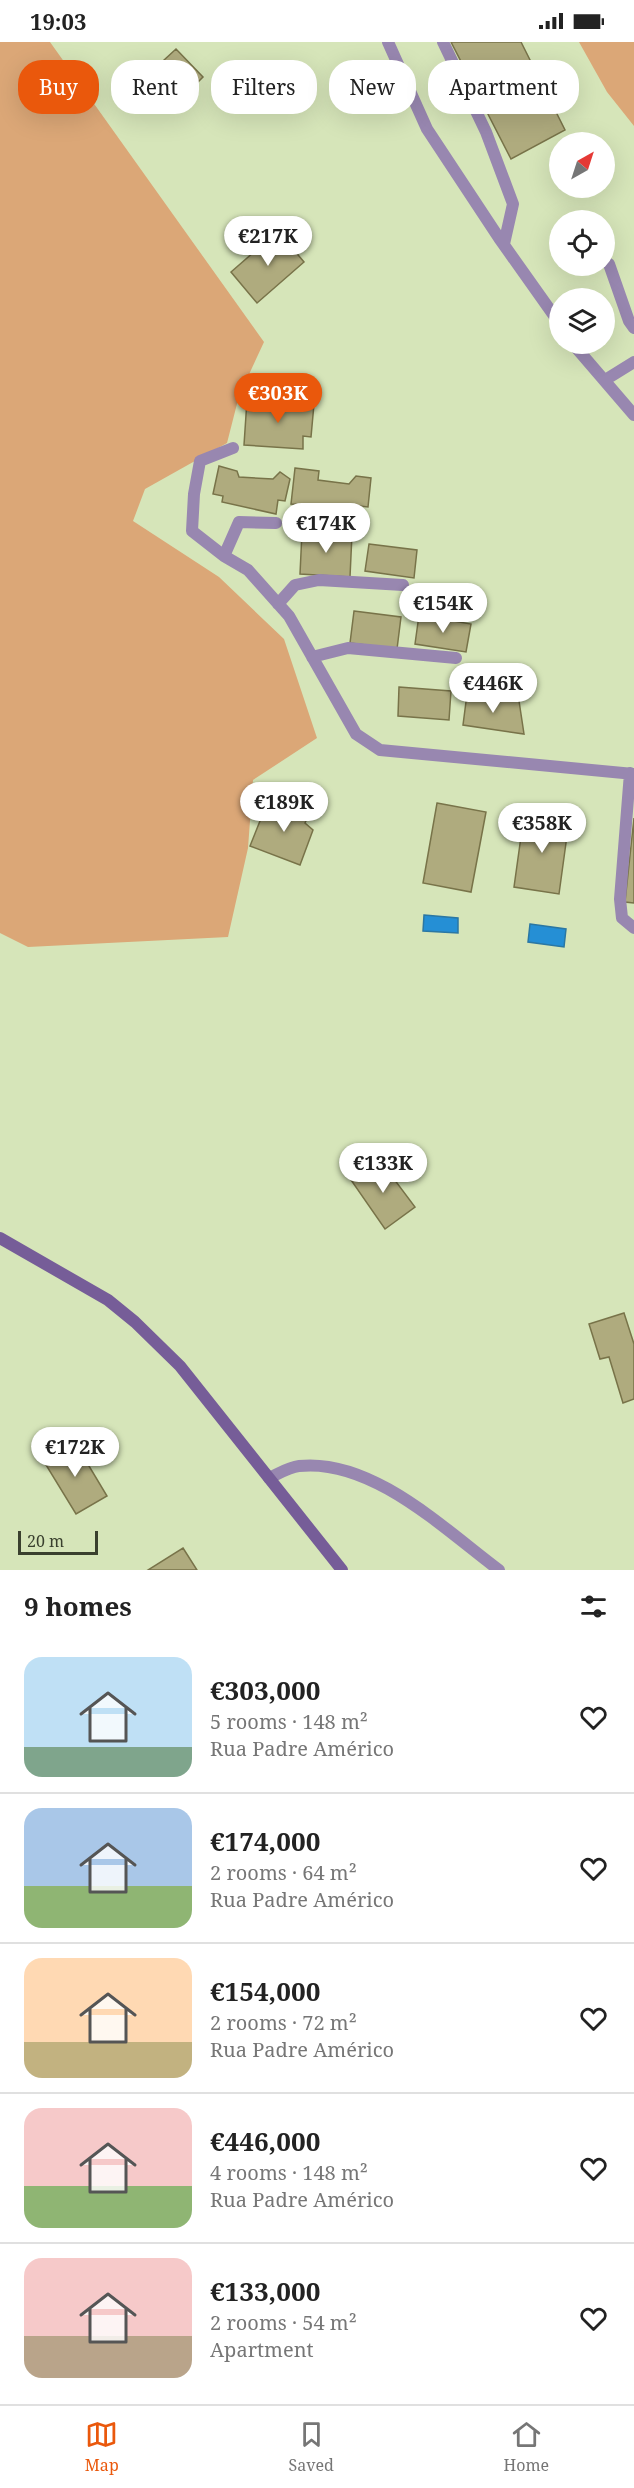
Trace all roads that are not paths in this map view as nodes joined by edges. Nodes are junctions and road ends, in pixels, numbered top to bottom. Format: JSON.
{"nodes":[{"id":1,"x":388,"y":42,"type":"edge"},
{"id":2,"x":443,"y":42,"type":"edge"},
{"id":3,"x":504,"y":244,"type":"junction"},
{"id":4,"x":613,"y":276,"type":"edge"},
{"id":5,"x":549,"y":308,"type":"edge"},
{"id":6,"x":634,"y":328,"type":"edge"},
{"id":7,"x":582,"y":354,"type":"edge"},
{"id":8,"x":634,"y":362,"type":"edge"},
{"id":9,"x":604,"y":380,"type":"junction"},
{"id":10,"x":634,"y":415,"type":"edge"},
{"id":11,"x":233,"y":448,"type":"dead end"},
{"id":12,"x":276,"y":523,"type":"dead end"},
{"id":13,"x":224,"y":556,"type":"junction"},
{"id":14,"x":403,"y":585,"type":"dead end"},
{"id":15,"x":278,"y":604,"type":"junction"},
{"id":16,"x":312,"y":657,"type":"junction"},
{"id":17,"x":456,"y":658,"type":"dead end"},
{"id":18,"x":632,"y":773,"type":"edge"},
{"id":19,"x":634,"y":928,"type":"edge"},
{"id":20,"x":0,"y":1238,"type":"edge"},
{"id":21,"x":269,"y":1478,"type":"junction"},
{"id":22,"x":342,"y":1570,"type":"edge"},
{"id":23,"x":499,"y":1570,"type":"edge"}],
"edges":[{"from":1,"to":3,"type":"street"},
{"from":2,"to":3,"type":"street"},
{"from":3,"to":5,"type":"street"},
{"from":4,"to":6,"type":"street"},
{"from":7,"to":9,"type":"street"},
{"from":8,"to":9,"type":"street"},
{"from":9,"to":10,"type":"street"},
{"from":11,"to":13,"type":"street"},
{"from":12,"to":13,"type":"street"},
{"from":13,"to":15,"type":"street"},
{"from":14,"to":15,"type":"street"},
{"from":15,"to":16,"type":"street"},
{"from":16,"to":17,"type":"street"},
{"from":16,"to":18,"type":"street"},
{"from":18,"to":19,"type":"street"},
{"from":20,"to":21,"type":"main road"},
{"from":21,"to":22,"type":"main road"},
{"from":21,"to":23,"type":"street"}]}
